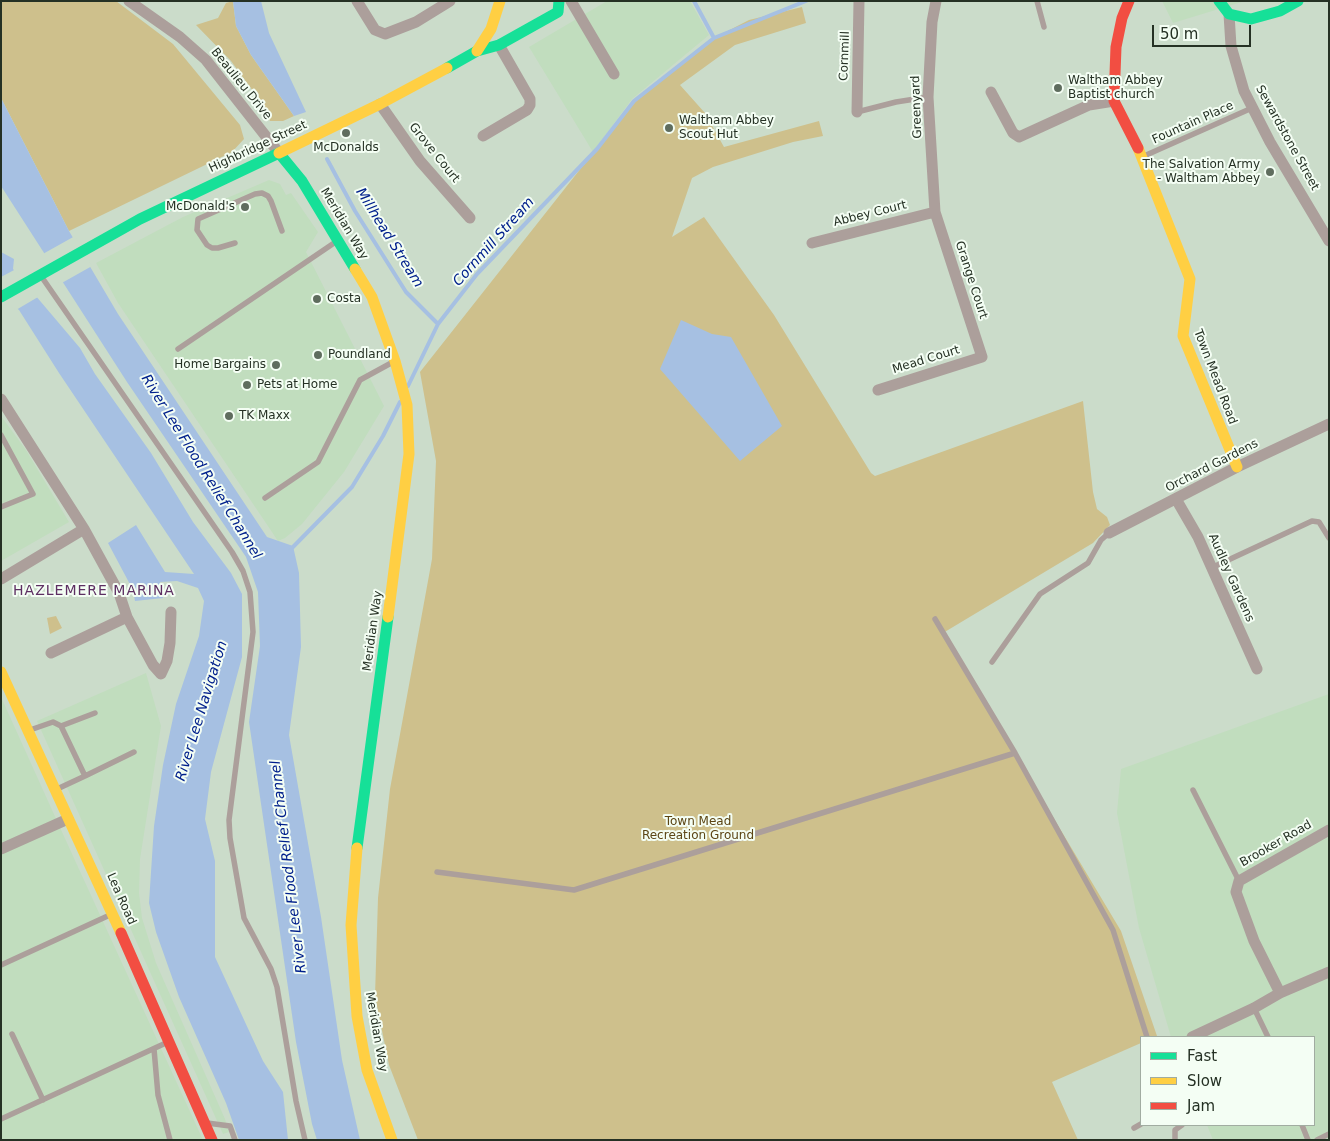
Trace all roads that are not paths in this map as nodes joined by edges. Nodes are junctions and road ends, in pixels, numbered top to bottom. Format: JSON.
{"nodes":[{"id":1,"x":129,"y":1,"type":"edge"},
{"id":2,"x":357,"y":1,"type":"edge"},
{"id":3,"x":450,"y":1,"type":"edge"},
{"id":4,"x":500,"y":1,"type":"edge"},
{"id":5,"x":560,"y":1,"type":"edge"},
{"id":6,"x":571,"y":1,"type":"edge"},
{"id":7,"x":859,"y":1,"type":"edge"},
{"id":8,"x":936,"y":1,"type":"edge"},
{"id":9,"x":1037,"y":1,"type":"edge"},
{"id":10,"x":1129,"y":1,"type":"edge"},
{"id":11,"x":1219,"y":1,"type":"edge"},
{"id":12,"x":1298,"y":1,"type":"edge"},
{"id":13,"x":1229,"y":14,"type":"junction"},
{"id":14,"x":1044,"y":26,"type":"dead end"},
{"id":15,"x":499,"y":46,"type":"junction"},
{"id":16,"x":477,"y":52,"type":"junction"},
{"id":17,"x":614,"y":74,"type":"dead end"},
{"id":18,"x":991,"y":92,"type":"dead end"},
{"id":19,"x":928,"y":97,"type":"junction"},
{"id":20,"x":1114,"y":101,"type":"junction"},
{"id":21,"x":380,"y":104,"type":"junction"},
{"id":22,"x":1252,"y":108,"type":"junction"},
{"id":23,"x":857,"y":112,"type":"joint"},
{"id":24,"x":483,"y":136,"type":"dead end"},
{"id":25,"x":278,"y":153,"type":"junction"},
{"id":26,"x":1142,"y":157,"type":"junction"},
{"id":27,"x":935,"y":212,"type":"junction"},
{"id":28,"x":470,"y":218,"type":"dead end"},
{"id":29,"x":282,"y":231,"type":"dead end"},
{"id":30,"x":338,"y":240,"type":"junction"},
{"id":31,"x":1329,"y":241,"type":"edge"},
{"id":32,"x":235,"y":243,"type":"dead end"},
{"id":33,"x":812,"y":243,"type":"dead end"},
{"id":34,"x":37,"y":276,"type":"junction"},
{"id":35,"x":1,"y":297,"type":"edge"},
{"id":36,"x":178,"y":349,"type":"dead end"},
{"id":37,"x":982,"y":357,"type":"joint"},
{"id":38,"x":395,"y":361,"type":"junction"},
{"id":39,"x":878,"y":390,"type":"dead end"},
{"id":40,"x":1,"y":399,"type":"edge"},
{"id":41,"x":1329,"y":424,"type":"edge"},
{"id":42,"x":1,"y":435,"type":"edge"},
{"id":43,"x":1237,"y":466,"type":"junction"},
{"id":44,"x":265,"y":498,"type":"dead end"},
{"id":45,"x":1176,"y":499,"type":"junction"},
{"id":46,"x":1,"y":507,"type":"edge"},
{"id":47,"x":84,"y":529,"type":"junction"},
{"id":48,"x":1109,"y":533,"type":"joint"},
{"id":49,"x":1329,"y":538,"type":"edge"},
{"id":50,"x":1212,"y":568,"type":"junction"},
{"id":51,"x":1,"y":579,"type":"edge"},
{"id":52,"x":170,"y":612,"type":"dead end"},
{"id":53,"x":127,"y":617,"type":"junction"},
{"id":54,"x":935,"y":619,"type":"dead end"},
{"id":55,"x":51,"y":653,"type":"dead end"},
{"id":56,"x":992,"y":662,"type":"dead end"},
{"id":57,"x":1258,"y":669,"type":"dead end"},
{"id":58,"x":1,"y":672,"type":"edge"},
{"id":59,"x":95,"y":713,"type":"dead end"},
{"id":60,"x":61,"y":726,"type":"junction"},
{"id":61,"x":28,"y":731,"type":"junction"},
{"id":62,"x":134,"y":752,"type":"dead end"},
{"id":63,"x":1015,"y":753,"type":"junction"},
{"id":64,"x":85,"y":776,"type":"junction"},
{"id":65,"x":56,"y":790,"type":"junction"},
{"id":66,"x":1193,"y":790,"type":"dead end"},
{"id":67,"x":68,"y":818,"type":"junction"},
{"id":68,"x":1329,"y":830,"type":"edge"},
{"id":69,"x":1,"y":849,"type":"edge"},
{"id":70,"x":437,"y":872,"type":"dead end"},
{"id":71,"x":1239,"y":881,"type":"junction"},
{"id":72,"x":112,"y":914,"type":"junction"},
{"id":73,"x":1,"y":965,"type":"edge"},
{"id":74,"x":1326,"y":975,"type":"edge"},
{"id":75,"x":1280,"y":993,"type":"junction"},
{"id":76,"x":1254,"y":1008,"type":"junction"},
{"id":77,"x":12,"y":1034,"type":"dead end"},
{"id":78,"x":1147,"y":1036,"type":"edge"},
{"id":79,"x":1194,"y":1036,"type":"edge"},
{"id":80,"x":1268,"y":1036,"type":"edge"},
{"id":81,"x":170,"y":1041,"type":"junction"},
{"id":82,"x":154,"y":1049,"type":"junction"},
{"id":83,"x":43,"y":1100,"type":"junction"},
{"id":84,"x":1,"y":1119,"type":"edge"},
{"id":85,"x":206,"y":1123,"type":"junction"},
{"id":86,"x":1140,"y":1125,"type":"edge"},
{"id":87,"x":1181,"y":1126,"type":"edge"},
{"id":88,"x":1302,"y":1126,"type":"edge"},
{"id":89,"x":1134,"y":1128,"type":"dead end"},
{"id":90,"x":1329,"y":1134,"type":"edge"},
{"id":91,"x":170,"y":1140,"type":"edge"},
{"id":92,"x":212,"y":1140,"type":"edge"},
{"id":93,"x":235,"y":1140,"type":"edge"},
{"id":94,"x":305,"y":1140,"type":"edge"},
{"id":95,"x":392,"y":1140,"type":"edge"},
{"id":96,"x":1175,"y":1140,"type":"edge"},
{"id":97,"x":1308,"y":1140,"type":"edge"},
{"id":98,"x":1318,"y":1140,"type":"edge"}],
"edges":[{"from":1,"to":25,"type":"street","name":"Beaulieu Drive"},
{"from":2,"to":3,"type":"street"},
{"from":4,"to":16,"type":"main road"},
{"from":5,"to":15,"type":"main road","name":"Highbridge Street"},
{"from":6,"to":17,"type":"street"},
{"from":7,"to":23,"type":"street","name":"Cornmill"},
{"from":8,"to":19,"type":"street","name":"Greenyard"},
{"from":9,"to":14,"type":"lane"},
{"from":10,"to":20,"type":"main road"},
{"from":11,"to":13,"type":"main road"},
{"from":12,"to":13,"type":"main road"},
{"from":13,"to":22,"type":"street","name":"Sewardstone Street"},
{"from":15,"to":16,"type":"main road","name":"Highbridge Street"},
{"from":15,"to":24,"type":"street"},
{"from":16,"to":21,"type":"main road","name":"Highbridge Street"},
{"from":18,"to":20,"type":"street"},
{"from":19,"to":23,"type":"lane"},
{"from":19,"to":27,"type":"street","name":"Greenyard"},
{"from":20,"to":26,"type":"main road","name":"Town Mead Road"},
{"from":21,"to":25,"type":"main road","name":"Highbridge Street"},
{"from":21,"to":28,"type":"street","name":"Grove Court"},
{"from":22,"to":26,"type":"lane","name":"Fountain Place"},
{"from":22,"to":31,"type":"street","name":"Sewardstone Street"},
{"from":25,"to":30,"type":"main road","name":"Meridian Way"},
{"from":25,"to":34,"type":"main road","name":"Highbridge Street"},
{"from":26,"to":43,"type":"main road","name":"Town Mead Road"},
{"from":27,"to":33,"type":"street","name":"Abbey Court"},
{"from":27,"to":37,"type":"street","name":"Grange Court"},
{"from":29,"to":32,"type":"lane"},
{"from":30,"to":36,"type":"lane"},
{"from":30,"to":38,"type":"main road","name":"Meridian Way"},
{"from":34,"to":35,"type":"main road","name":"Highbridge Street"},
{"from":34,"to":94,"type":"lane"},
{"from":37,"to":39,"type":"street","name":"Mead Court"},
{"from":38,"to":44,"type":"lane"},
{"from":38,"to":95,"type":"main road","name":"Meridian Way"},
{"from":40,"to":47,"type":"street"},
{"from":41,"to":43,"type":"street","name":"Orchard Gardens"},
{"from":42,"to":46,"type":"lane"},
{"from":43,"to":45,"type":"street","name":"Orchard Gardens"},
{"from":45,"to":48,"type":"street","name":"Orchard Gardens"},
{"from":45,"to":50,"type":"street","name":"Audley Gardens"},
{"from":47,"to":51,"type":"street"},
{"from":47,"to":53,"type":"street"},
{"from":48,"to":56,"type":"lane"},
{"from":49,"to":50,"type":"lane"},
{"from":50,"to":57,"type":"street","name":"Audley Gardens"},
{"from":52,"to":53,"type":"street"},
{"from":53,"to":55,"type":"street"},
{"from":54,"to":63,"type":"lane"},
{"from":58,"to":61,"type":"main road","name":"Lea Road"},
{"from":59,"to":60,"type":"lane"},
{"from":60,"to":61,"type":"lane"},
{"from":60,"to":64,"type":"lane"},
{"from":61,"to":65,"type":"main road","name":"Lea Road"},
{"from":62,"to":64,"type":"lane"},
{"from":63,"to":70,"type":"lane"},
{"from":63,"to":78,"type":"lane"},
{"from":64,"to":65,"type":"lane"},
{"from":65,"to":67,"type":"main road","name":"Lea Road"},
{"from":66,"to":71,"type":"lane"},
{"from":67,"to":69,"type":"street"},
{"from":67,"to":72,"type":"main road","name":"Lea Road"},
{"from":68,"to":71,"type":"street","name":"Brooker Road"},
{"from":71,"to":75,"type":"street","name":"Brooker Road"},
{"from":72,"to":73,"type":"lane"},
{"from":72,"to":81,"type":"main road","name":"Lea Road"},
{"from":74,"to":75,"type":"street"},
{"from":75,"to":76,"type":"street"},
{"from":76,"to":79,"type":"street"},
{"from":76,"to":80,"type":"lane"},
{"from":77,"to":83,"type":"lane"},
{"from":81,"to":82,"type":"lane"},
{"from":81,"to":85,"type":"main road","name":"Lea Road"},
{"from":82,"to":83,"type":"lane"},
{"from":82,"to":91,"type":"lane"},
{"from":83,"to":84,"type":"lane"},
{"from":85,"to":92,"type":"main road","name":"Lea Road"},
{"from":85,"to":93,"type":"lane"},
{"from":86,"to":89,"type":"lane"},
{"from":87,"to":96,"type":"lane"},
{"from":88,"to":97,"type":"lane"},
{"from":90,"to":98,"type":"lane"}]}
